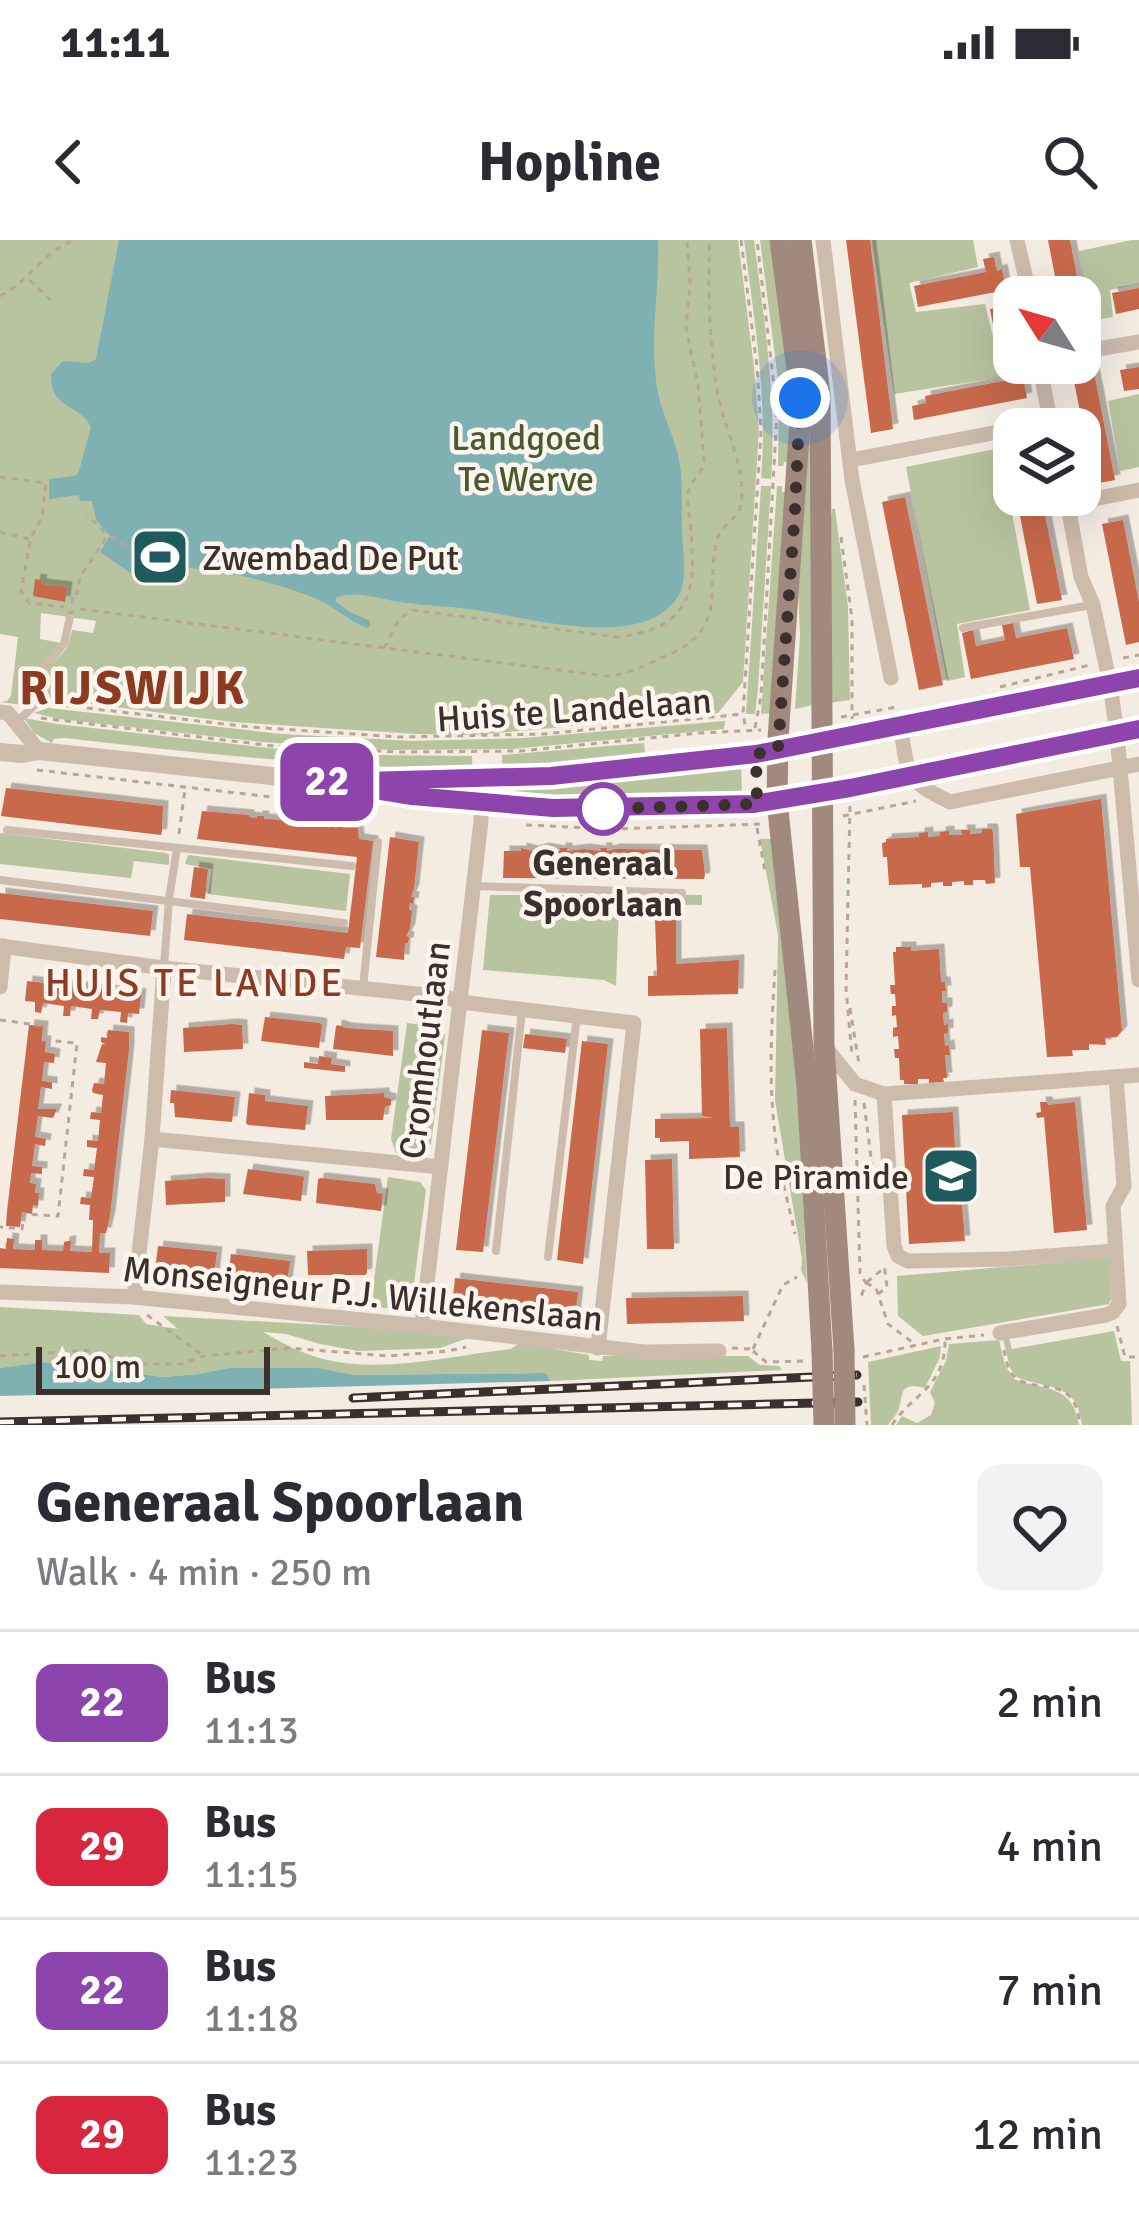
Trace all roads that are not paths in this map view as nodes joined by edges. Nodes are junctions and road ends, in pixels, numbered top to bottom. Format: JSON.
{"nodes":[{"id":1,"x":780,"y":240,"type":"edge"},
{"id":2,"x":801,"y":240,"type":"edge"},
{"id":3,"x":823,"y":240,"type":"edge"},
{"id":4,"x":1018,"y":240,"type":"edge"},
{"id":5,"x":1026,"y":276,"type":"edge"},
{"id":6,"x":1139,"y":342,"type":"edge"},
{"id":7,"x":1101,"y":348,"type":"edge"},
{"id":8,"x":993,"y":433,"type":"edge"},
{"id":9,"x":851,"y":460,"type":"junction"},
{"id":10,"x":1139,"y":490,"type":"edge"},
{"id":11,"x":1101,"y":495,"type":"edge"},
{"id":12,"x":1070,"y":516,"type":"edge"},
{"id":13,"x":1093,"y":604,"type":"junction"},
{"id":14,"x":70,"y":612,"type":"road end"},
{"id":15,"x":963,"y":628,"type":"dead end"},
{"id":16,"x":891,"y":678,"type":"dead end"},
{"id":17,"x":1139,"y":678,"type":"edge"},
{"id":18,"x":1110,"y":684,"type":"junction"},
{"id":19,"x":0,"y":712,"type":"edge"},
{"id":20,"x":902,"y":716,"type":"junction"},
{"id":21,"x":21,"y":719,"type":"junction"},
{"id":22,"x":1139,"y":729,"type":"edge"},
{"id":23,"x":822,"y":730,"type":"junction"},
{"id":24,"x":1117,"y":735,"type":"junction"},
{"id":25,"x":0,"y":740,"type":"edge"},
{"id":26,"x":771,"y":744,"type":"junction"},
{"id":27,"x":39,"y":751,"type":"junction"},
{"id":28,"x":0,"y":752,"type":"edge"},
{"id":29,"x":1139,"y":764,"type":"edge"},
{"id":30,"x":1120,"y":769,"type":"junction"},
{"id":31,"x":909,"y":776,"type":"junction"},
{"id":32,"x":481,"y":780,"type":"junction"},
{"id":33,"x":326,"y":782,"type":"junction"},
{"id":34,"x":822,"y":793,"type":"junction"},
{"id":35,"x":767,"y":802,"type":"junction"},
{"id":36,"x":482,"y":804,"type":"junction"},
{"id":37,"x":7,"y":830,"type":"dead end"},
{"id":38,"x":378,"y":842,"type":"dead end"},
{"id":39,"x":177,"y":848,"type":"junction"},
{"id":40,"x":352,"y":866,"type":"dead end"},
{"id":41,"x":0,"y":880,"type":"edge"},
{"id":42,"x":473,"y":886,"type":"junction"},
{"id":43,"x":682,"y":893,"type":"dead end"},
{"id":44,"x":169,"y":899,"type":"junction"},
{"id":45,"x":344,"y":923,"type":"dead end"},
{"id":46,"x":2,"y":946,"type":"edge"},
{"id":47,"x":164,"y":968,"type":"junction"},
{"id":48,"x":1139,"y":980,"type":"edge"},
{"id":49,"x":0,"y":987,"type":"edge"},
{"id":50,"x":363,"y":988,"type":"junction"},
{"id":51,"x":460,"y":1003,"type":"junction"},
{"id":52,"x":522,"y":1011,"type":"junction"},
{"id":53,"x":577,"y":1016,"type":"junction"},
{"id":54,"x":824,"y":1045,"type":"junction"},
{"id":55,"x":1139,"y":1075,"type":"edge"},
{"id":56,"x":1116,"y":1077,"type":"junction"},
{"id":57,"x":884,"y":1094,"type":"junction"},
{"id":58,"x":152,"y":1139,"type":"junction"},
{"id":59,"x":441,"y":1167,"type":"junction"},
{"id":60,"x":496,"y":1251,"type":"dead end"},
{"id":61,"x":1116,"y":1251,"type":"junction"},
{"id":62,"x":548,"y":1257,"type":"dead end"},
{"id":63,"x":0,"y":1292,"type":"edge"},
{"id":64,"x":134,"y":1298,"type":"junction"},
{"id":65,"x":422,"y":1326,"type":"junction"},
{"id":66,"x":1000,"y":1333,"type":"road end"},
{"id":67,"x":598,"y":1348,"type":"junction"},
{"id":68,"x":719,"y":1351,"type":"road end"},
{"id":69,"x":833,"y":1351,"type":"junction"},
{"id":70,"x":824,"y":1425,"type":"edge"},
{"id":71,"x":845,"y":1425,"type":"edge"}],
"edges":[{"from":1,"to":26,"type":"main road"},
{"from":2,"to":23,"type":"main road"},
{"from":3,"to":9,"type":"street"},
{"from":4,"to":5,"type":"street"},
{"from":6,"to":7,"type":"street"},
{"from":8,"to":9,"type":"street"},
{"from":9,"to":16,"type":"street"},
{"from":10,"to":11,"type":"street"},
{"from":12,"to":13,"type":"street"},
{"from":13,"to":15,"type":"lane"},
{"from":13,"to":18,"type":"street"},
{"from":14,"to":21,"type":"lane"},
{"from":17,"to":18,"type":"street","name":"Huis te Landelaan"},
{"from":18,"to":20,"type":"street","name":"Huis te Landelaan"},
{"from":18,"to":24,"type":"street"},
{"from":19,"to":21,"type":"street"},
{"from":20,"to":23,"type":"street","name":"Huis te Landelaan"},
{"from":20,"to":31,"type":"street"},
{"from":21,"to":27,"type":"street"},
{"from":22,"to":24,"type":"street","name":"Huis te Landelaan"},
{"from":23,"to":26,"type":"street","name":"Huis te Landelaan"},
{"from":23,"to":34,"type":"main road"},
{"from":24,"to":30,"type":"street"},
{"from":24,"to":31,"type":"street","name":"Huis te Landelaan"},
{"from":25,"to":27,"type":"street","name":"Huis te Landelaan"},
{"from":26,"to":32,"type":"street","name":"Huis te Landelaan"},
{"from":26,"to":35,"type":"main road"},
{"from":27,"to":28,"type":"street","name":"Huis te Landelaan"},
{"from":27,"to":33,"type":"street","name":"Huis te Landelaan"},
{"from":29,"to":30,"type":"street"},
{"from":30,"to":31,"type":"street"},
{"from":30,"to":48,"type":"street"},
{"from":31,"to":34,"type":"street","name":"Huis te Landelaan"},
{"from":32,"to":33,"type":"street","name":"Huis te Landelaan"},
{"from":32,"to":36,"type":"street","name":"Cromhoutlaan"},
{"from":33,"to":36,"type":"street","name":"Huis te Landelaan"},
{"from":34,"to":35,"type":"street","name":"Huis te Landelaan"},
{"from":34,"to":54,"type":"main road"},
{"from":35,"to":36,"type":"street","name":"Huis te Landelaan"},
{"from":35,"to":69,"type":"main road"},
{"from":36,"to":42,"type":"street","name":"Cromhoutlaan"},
{"from":37,"to":39,"type":"lane"},
{"from":38,"to":50,"type":"lane"},
{"from":39,"to":40,"type":"lane"},
{"from":39,"to":44,"type":"lane"},
{"from":41,"to":44,"type":"lane"},
{"from":42,"to":43,"type":"lane"},
{"from":42,"to":51,"type":"street","name":"Cromhoutlaan"},
{"from":44,"to":45,"type":"lane"},
{"from":44,"to":47,"type":"lane"},
{"from":46,"to":47,"type":"street"},
{"from":46,"to":49,"type":"street"},
{"from":47,"to":50,"type":"street"},
{"from":47,"to":58,"type":"street"},
{"from":50,"to":51,"type":"street"},
{"from":51,"to":52,"type":"street"},
{"from":51,"to":59,"type":"street","name":"Cromhoutlaan"},
{"from":52,"to":53,"type":"street"},
{"from":52,"to":60,"type":"lane"},
{"from":53,"to":62,"type":"lane"},
{"from":53,"to":67,"type":"street"},
{"from":54,"to":57,"type":"street"},
{"from":54,"to":69,"type":"main road"},
{"from":55,"to":56,"type":"street"},
{"from":56,"to":57,"type":"street"},
{"from":56,"to":61,"type":"street"},
{"from":57,"to":61,"type":"street"},
{"from":58,"to":59,"type":"street"},
{"from":58,"to":64,"type":"street"},
{"from":59,"to":65,"type":"street","name":"Cromhoutlaan"},
{"from":61,"to":66,"type":"street"},
{"from":63,"to":64,"type":"street","name":"Monseigneur P.J. Willekenslaan"},
{"from":64,"to":65,"type":"street","name":"Monseigneur P.J. Willekenslaan"},
{"from":65,"to":67,"type":"street","name":"Monseigneur P.J. Willekenslaan"},
{"from":67,"to":68,"type":"street","name":"Monseigneur P.J. Willekenslaan"},
{"from":69,"to":70,"type":"main road","bridge":true},
{"from":69,"to":71,"type":"main road","bridge":true}]}
